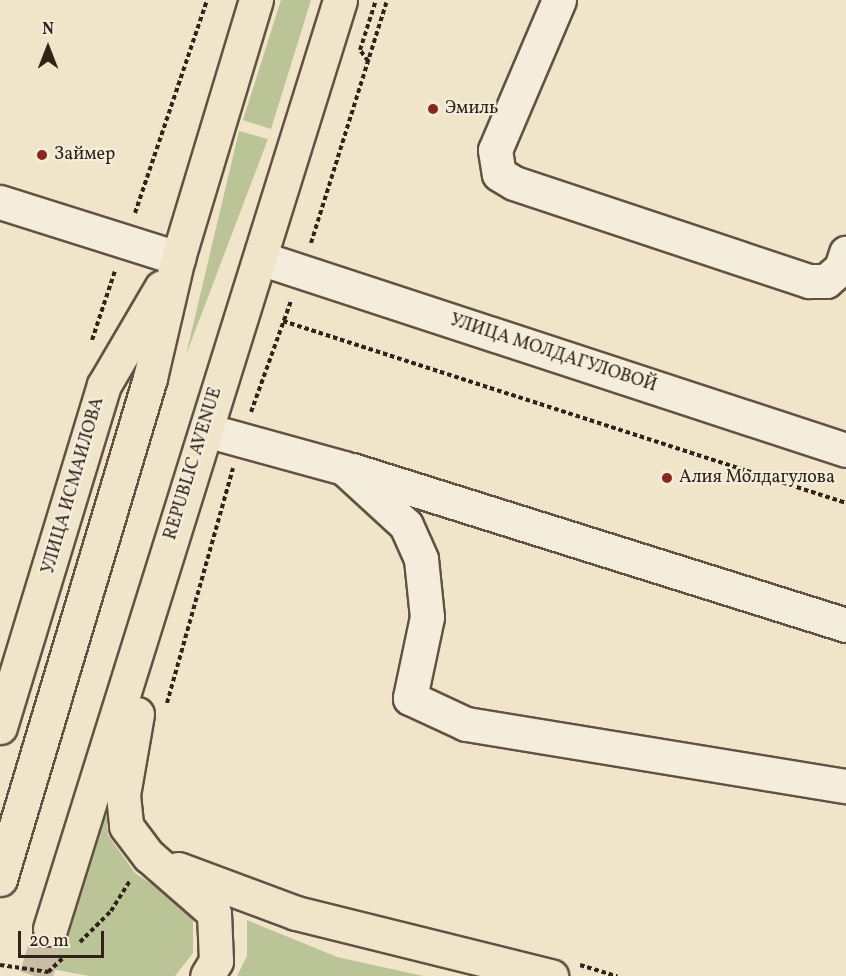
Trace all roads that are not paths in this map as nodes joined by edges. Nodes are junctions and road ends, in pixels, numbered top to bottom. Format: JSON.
{"nodes":[{"id":1,"x":256,"y":0,"type":"edge"},
{"id":2,"x":340,"y":0,"type":"edge"},
{"id":3,"x":559,"y":0,"type":"edge"},
{"id":4,"x":0,"y":202,"type":"edge"},
{"id":5,"x":846,"y":253,"type":"edge"},
{"id":6,"x":178,"y":258,"type":"junction"},
{"id":7,"x":260,"y":258,"type":"junction"},
{"id":8,"x":246,"y":293,"type":"junction"},
{"id":9,"x":233,"y":437,"type":"junction"},
{"id":10,"x":846,"y":450,"type":"edge"},
{"id":11,"x":345,"y":468,"type":"junction"},
{"id":12,"x":846,"y":625,"type":"edge"},
{"id":13,"x":0,"y":727,"type":"edge"},
{"id":14,"x":846,"y":786,"type":"edge"},
{"id":15,"x":149,"y":856,"type":"junction"},
{"id":16,"x":0,"y":879,"type":"edge"},
{"id":17,"x":50,"y":929,"type":"tunnel mouth"},
{"id":18,"x":561,"y":970,"type":"edge"},
{"id":19,"x":207,"y":976,"type":"edge"}],
"edges":[{"from":1,"to":6,"type":"main road"},
{"from":2,"to":7,"type":"main road","name":"REPUBLIC AVENUE"},
{"from":3,"to":5,"type":"street"},
{"from":4,"to":6,"type":"street"},
{"from":6,"to":13,"type":"main road","name":"УЛИЦА ИСМАИЛОВА"},
{"from":6,"to":16,"type":"main road"},
{"from":7,"to":8,"type":"main road","name":"REPUBLIC AVENUE"},
{"from":7,"to":10,"type":"street","name":"УЛИЦА МОЛДАГУЛОВОЙ"},
{"from":8,"to":9,"type":"main road"},
{"from":8,"to":17,"type":"main road","name":"REPUBLIC AVENUE"},
{"from":9,"to":11,"type":"street"},
{"from":9,"to":15,"type":"main road"},
{"from":11,"to":12,"type":"street"},
{"from":11,"to":14,"type":"street"},
{"from":15,"to":18,"type":"main road"},
{"from":15,"to":19,"type":"main road"}]}
